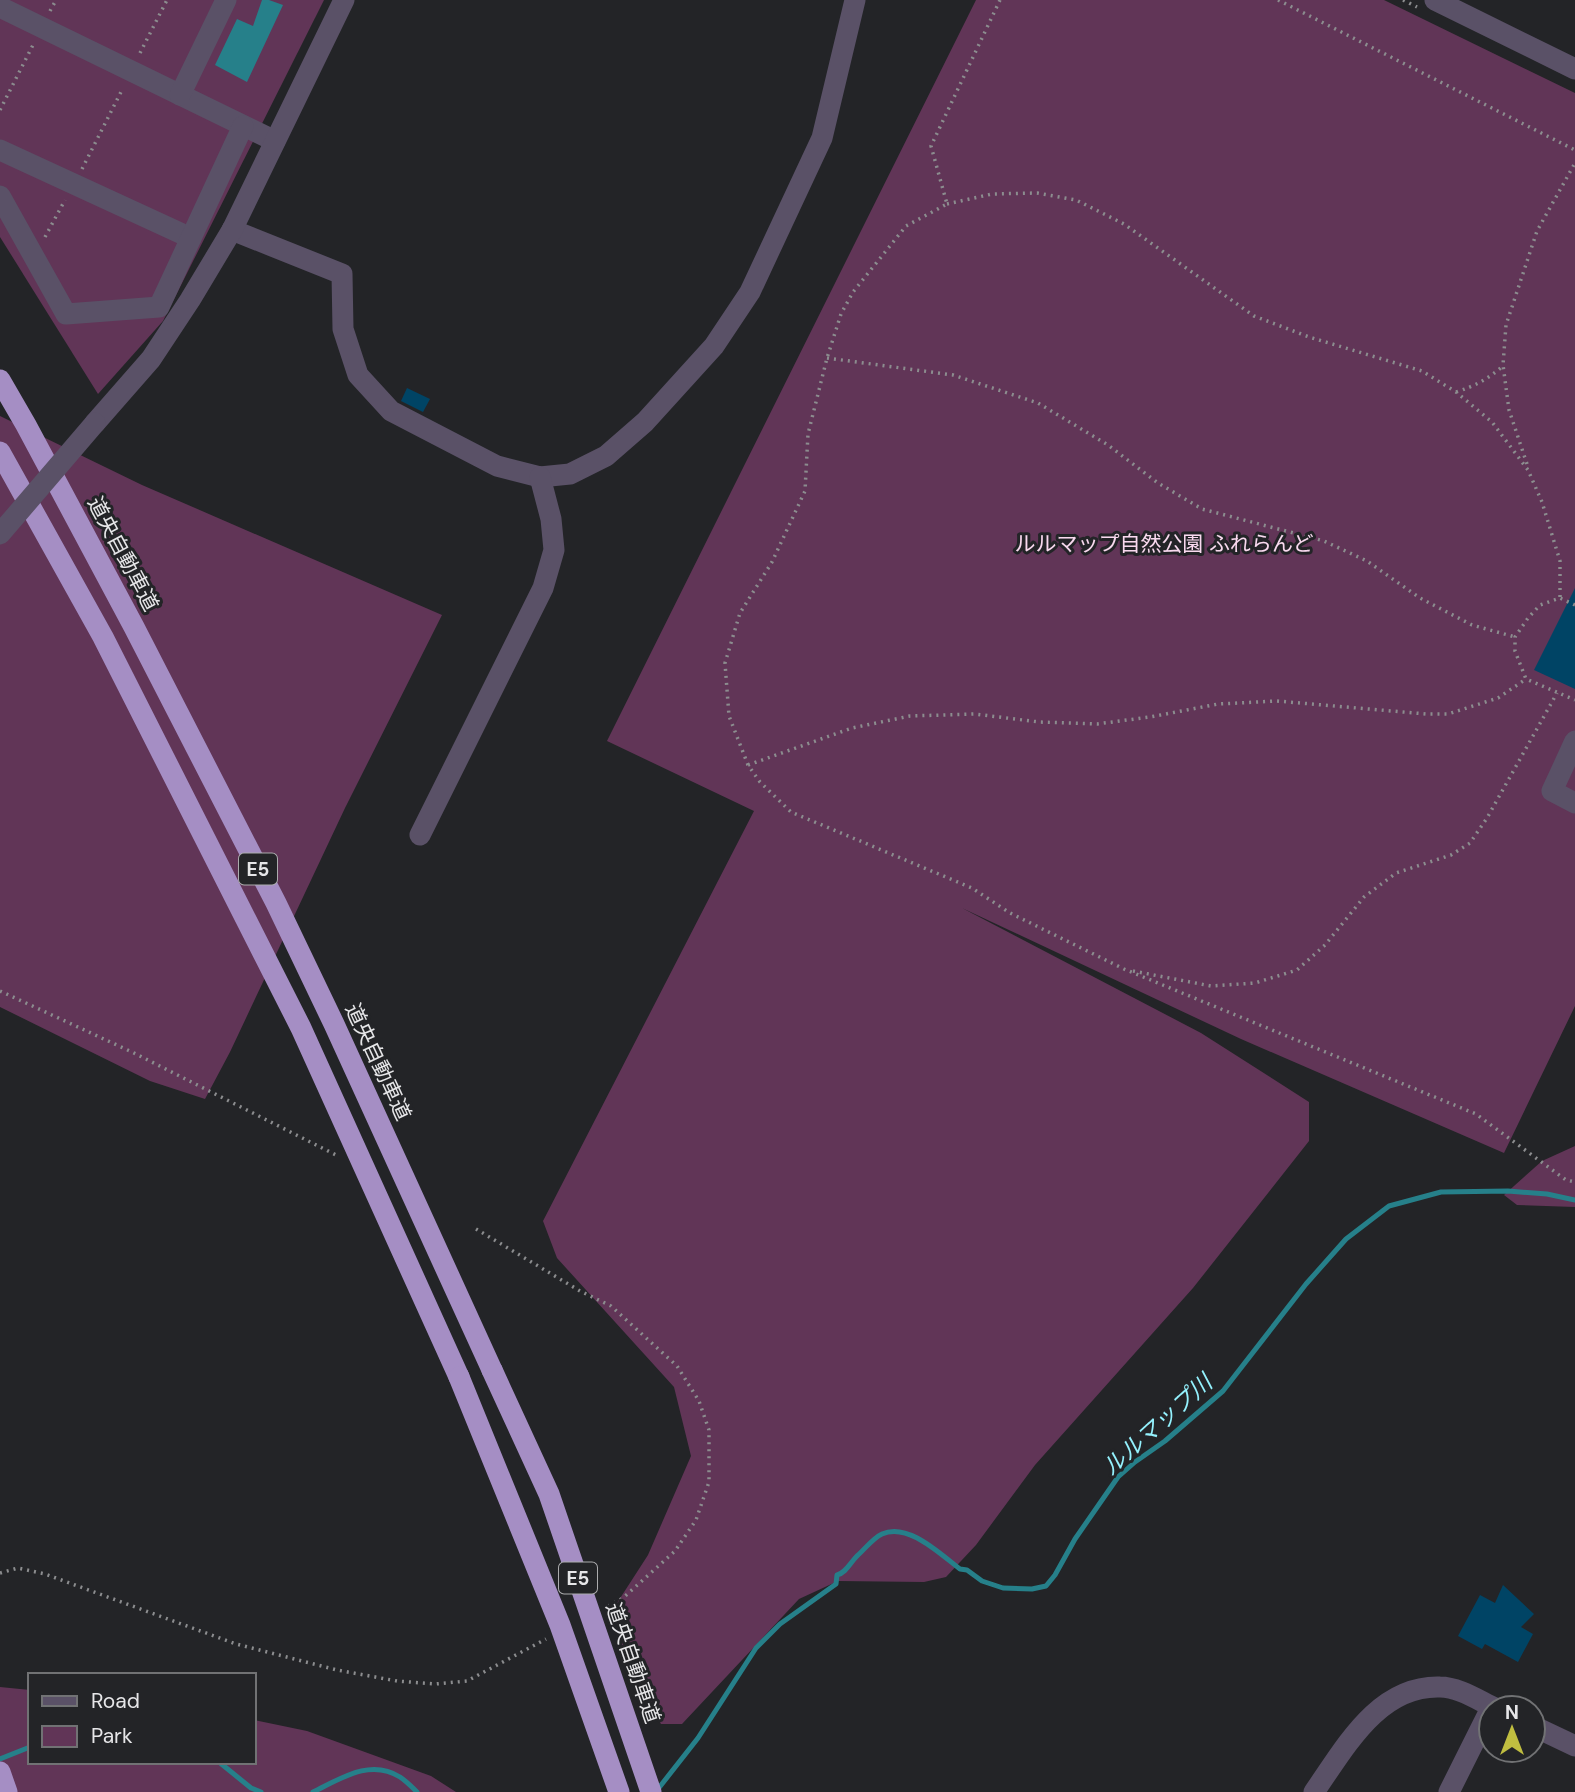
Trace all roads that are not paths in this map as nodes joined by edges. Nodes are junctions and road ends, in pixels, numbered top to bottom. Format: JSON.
{"nodes":[{"id":1,"x":226,"y":0,"type":"edge"},
{"id":2,"x":344,"y":0,"type":"edge"},
{"id":3,"x":855,"y":0,"type":"edge"},
{"id":4,"x":1436,"y":0,"type":"edge"},
{"id":5,"x":0,"y":7,"type":"edge"},
{"id":6,"x":1575,"y":69,"type":"edge"},
{"id":7,"x":180,"y":95,"type":"junction"},
{"id":8,"x":243,"y":126,"type":"junction"},
{"id":9,"x":275,"y":141,"type":"junction"},
{"id":10,"x":0,"y":150,"type":"edge"},
{"id":11,"x":0,"y":196,"type":"edge"},
{"id":12,"x":232,"y":230,"type":"junction"},
{"id":13,"x":191,"y":238,"type":"junction"},
{"id":14,"x":0,"y":380,"type":"edge"},
{"id":15,"x":0,"y":452,"type":"edge"},
{"id":16,"x":540,"y":477,"type":"junction"},
{"id":17,"x":0,"y":534,"type":"edge"},
{"id":18,"x":1575,"y":741,"type":"edge"},
{"id":19,"x":1575,"y":803,"type":"edge"},
{"id":20,"x":420,"y":835,"type":"dead end"},
{"id":21,"x":1477,"y":1700,"type":"edge"},
{"id":22,"x":1547,"y":1733,"type":"edge"},
{"id":23,"x":1477,"y":1737,"type":"edge"},
{"id":24,"x":1575,"y":1746,"type":"edge"},
{"id":25,"x":0,"y":1772,"type":"edge"},
{"id":26,"x":7,"y":1792,"type":"edge"},
{"id":27,"x":619,"y":1792,"type":"edge"},
{"id":28,"x":651,"y":1792,"type":"edge"},
{"id":29,"x":1314,"y":1792,"type":"edge"},
{"id":30,"x":1449,"y":1792,"type":"edge"}],
"edges":[{"from":1,"to":7,"type":"street"},
{"from":2,"to":9,"type":"street"},
{"from":3,"to":16,"type":"street"},
{"from":4,"to":6,"type":"street"},
{"from":5,"to":7,"type":"street"},
{"from":7,"to":8,"type":"street"},
{"from":8,"to":9,"type":"street"},
{"from":8,"to":13,"type":"street"},
{"from":9,"to":12,"type":"street"},
{"from":10,"to":13,"type":"street"},
{"from":11,"to":13,"type":"street"},
{"from":12,"to":16,"type":"street"},
{"from":12,"to":17,"type":"street","bridge":true},
{"from":14,"to":28,"type":"highway","name":"道央自動車道","number":"E5","bridge":true},
{"from":15,"to":27,"type":"highway","number":"E5","bridge":true},
{"from":16,"to":20,"type":"street"},
{"from":18,"to":19,"type":"street"},
{"from":21,"to":29,"type":"street"},
{"from":22,"to":24,"type":"street"},
{"from":23,"to":30,"type":"street"},
{"from":25,"to":26,"type":"highway"}]}
